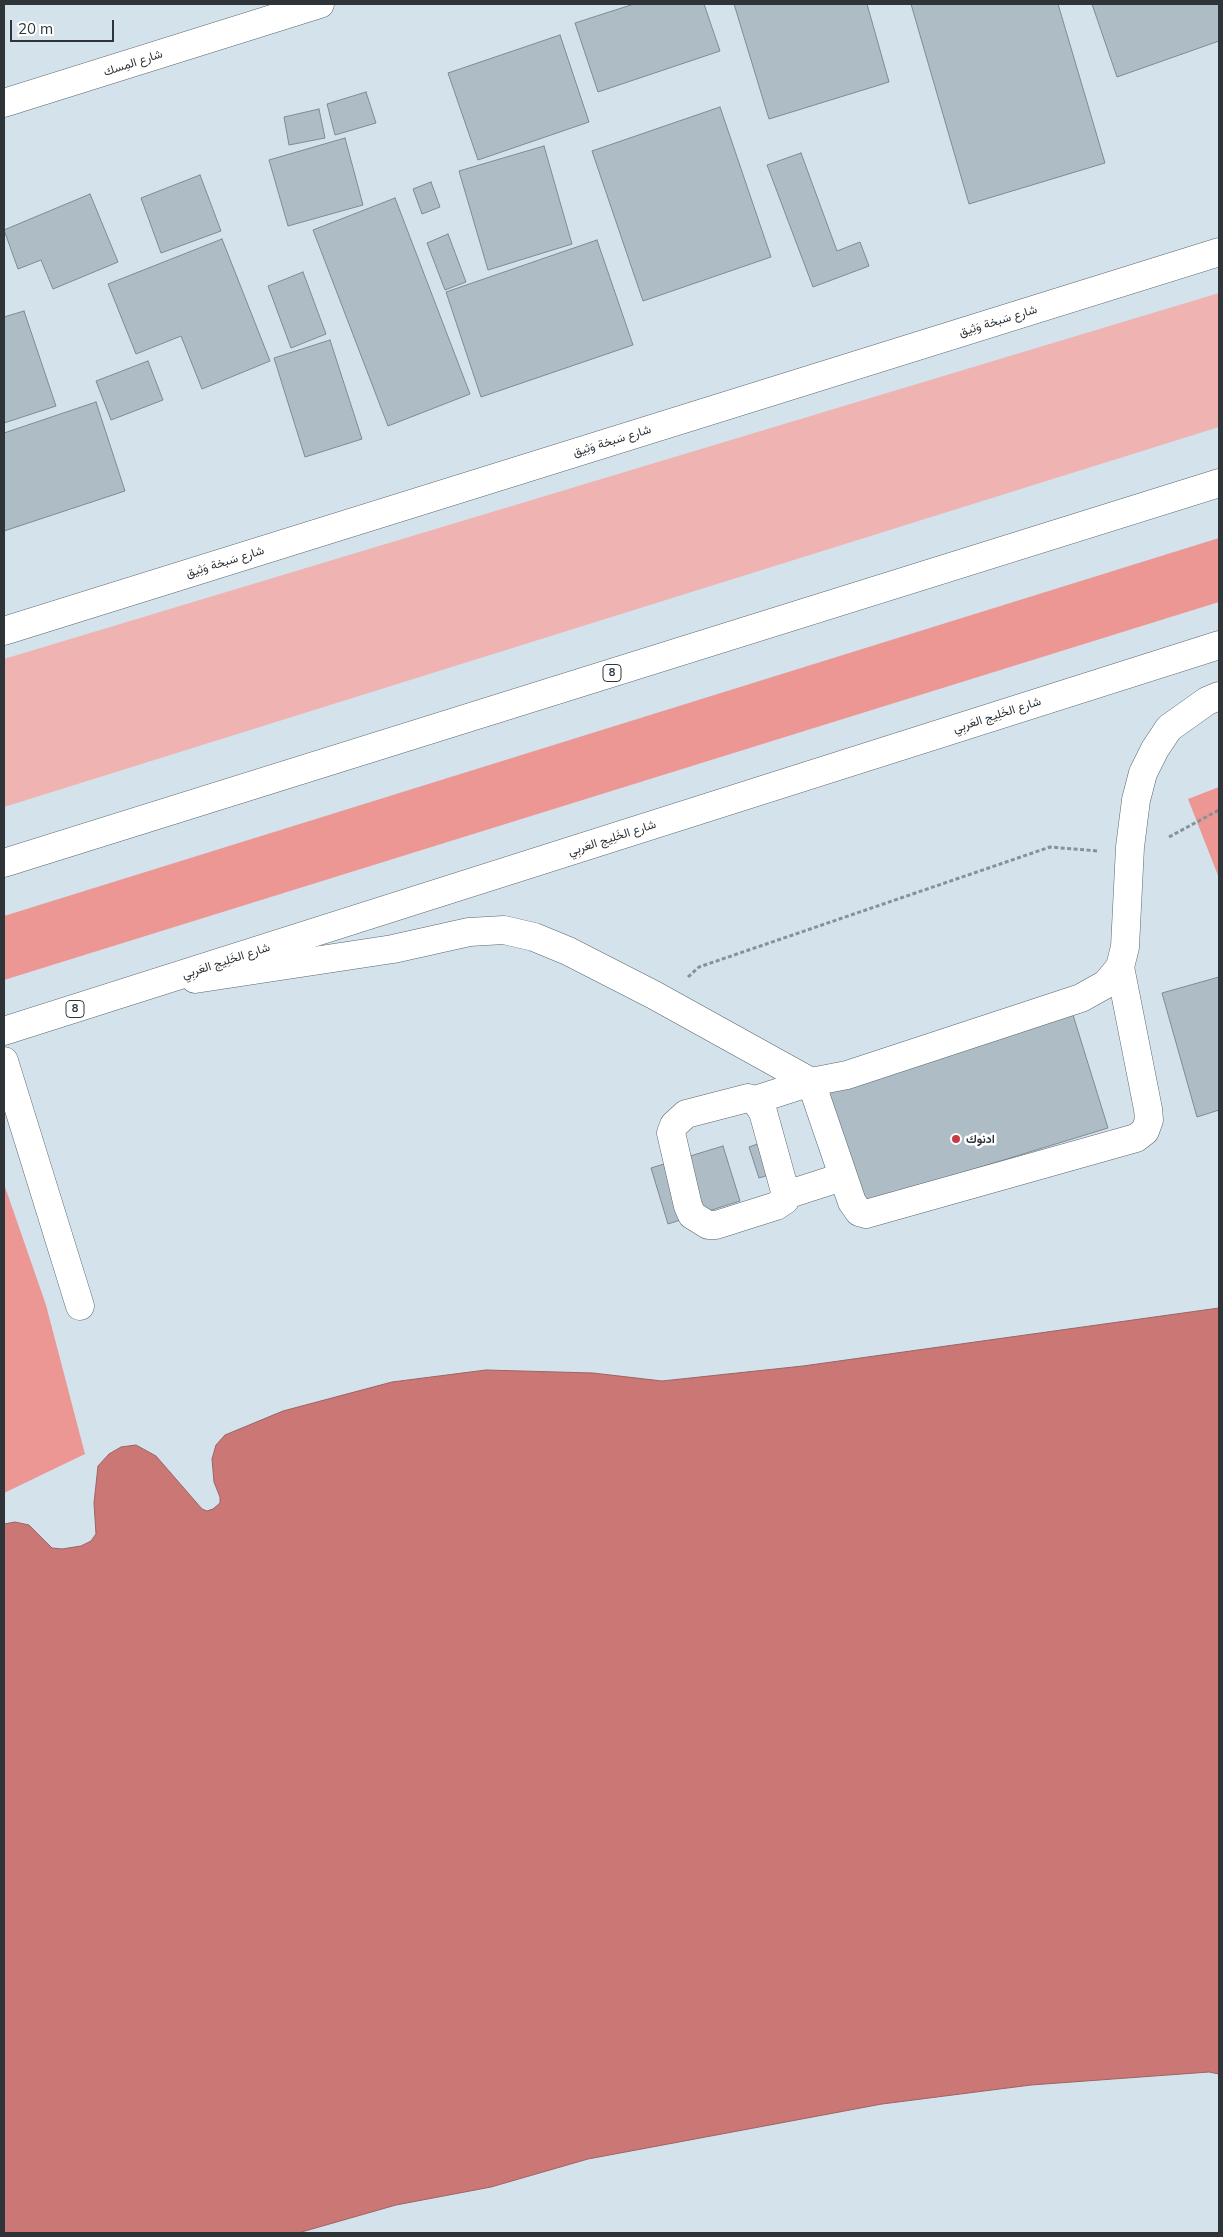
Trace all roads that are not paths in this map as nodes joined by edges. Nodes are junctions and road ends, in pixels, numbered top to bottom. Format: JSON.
{"nodes":[{"id":1,"x":320,"y":4,"type":"edge"},
{"id":2,"x":4,"y":103,"type":"edge"},
{"id":3,"x":1219,"y":252,"type":"edge"},
{"id":4,"x":1219,"y":483,"type":"edge"},
{"id":5,"x":4,"y":631,"type":"edge"},
{"id":6,"x":1219,"y":645,"type":"edge"},
{"id":7,"x":1219,"y":696,"type":"edge"},
{"id":8,"x":4,"y":862,"type":"edge"},
{"id":9,"x":1120,"y":966,"type":"junction"},
{"id":10,"x":147,"y":986,"type":"junction"},
{"id":11,"x":4,"y":1031,"type":"edge"},
{"id":12,"x":4,"y":1061,"type":"edge"},
{"id":13,"x":811,"y":1082,"type":"junction"},
{"id":14,"x":755,"y":1100,"type":"junction"},
{"id":15,"x":842,"y":1177,"type":"junction"},
{"id":16,"x":786,"y":1195,"type":"junction"},
{"id":17,"x":80,"y":1306,"type":"dead end"}],
"edges":[{"from":1,"to":2,"type":"main road","name":"شارع المِسك"},
{"from":3,"to":5,"type":"main road","name":"شارع سَبخة وَثِيق"},
{"from":4,"to":8,"type":"main road","number":"8"},
{"from":6,"to":10,"type":"main road","name":"شارع الخَلِيج العَربِي","number":"8"},
{"from":7,"to":9,"type":"main road"},
{"from":9,"to":13,"type":"main road"},
{"from":9,"to":15,"type":"main road"},
{"from":10,"to":11,"type":"main road","name":"شارع الخَلِيج العَربِي","number":"8"},
{"from":10,"to":13,"type":"main road"},
{"from":12,"to":17,"type":"main road"},
{"from":13,"to":14,"type":"main road"},
{"from":13,"to":15,"type":"main road"},
{"from":14,"to":16,"type":"main road"},
{"from":14,"to":16,"type":"main road"},
{"from":15,"to":16,"type":"main road"}]}
